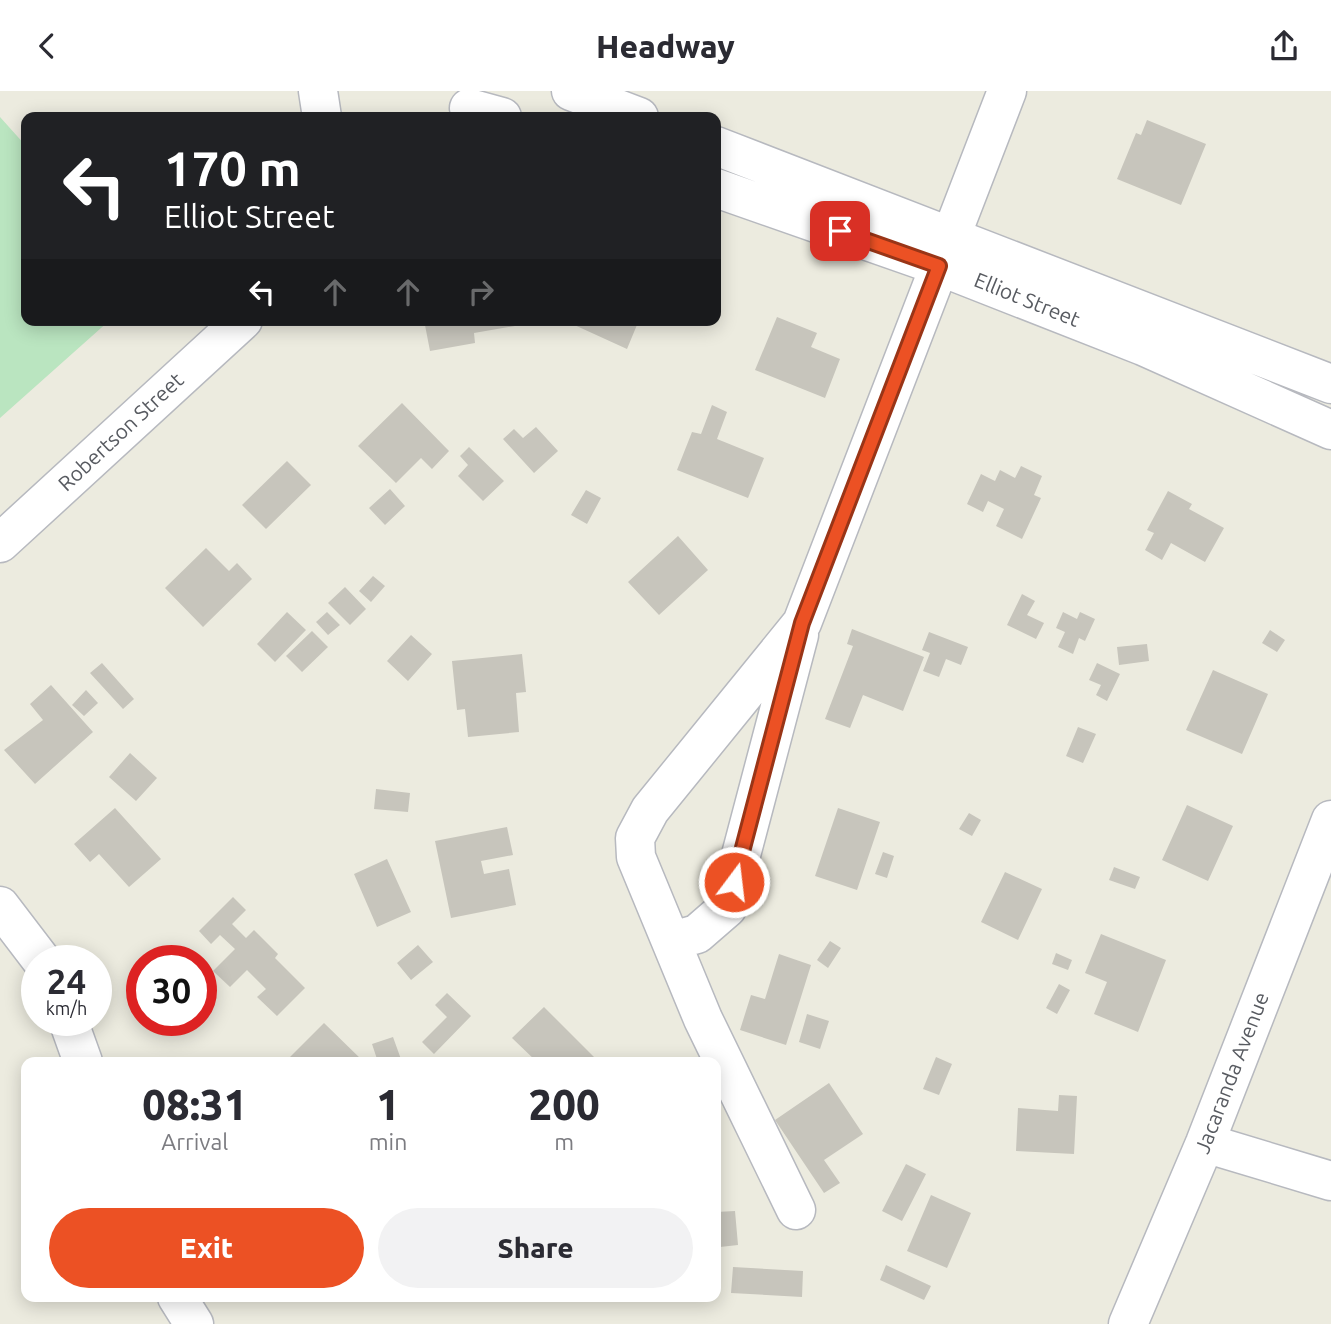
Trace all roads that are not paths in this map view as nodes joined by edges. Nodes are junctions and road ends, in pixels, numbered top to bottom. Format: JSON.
{"nodes":[{"id":1,"x":570,"y":91,"type":"edge"},
{"id":2,"x":1007,"y":91,"type":"edge"},
{"id":3,"x":626,"y":112,"type":"edge"},
{"id":4,"x":721,"y":148,"type":"edge"},
{"id":5,"x":721,"y":189,"type":"edge"},
{"id":6,"x":945,"y":251,"type":"junction"},
{"id":7,"x":236,"y":326,"type":"edge"},
{"id":8,"x":1331,"y":384,"type":"edge"},
{"id":9,"x":1331,"y":430,"type":"edge"},
{"id":10,"x":0,"y":543,"type":"edge"},
{"id":11,"x":802,"y":623,"type":"junction"},
{"id":12,"x":1331,"y":820,"type":"edge"},
{"id":13,"x":0,"y":905,"type":"edge"},
{"id":14,"x":672,"y":941,"type":"junction"},
{"id":15,"x":30,"y":945,"type":"edge"},
{"id":16,"x":74,"y":1036,"type":"edge"},
{"id":17,"x":81,"y":1057,"type":"edge"},
{"id":18,"x":1205,"y":1143,"type":"junction"},
{"id":19,"x":1331,"y":1181,"type":"edge"},
{"id":20,"x":796,"y":1210,"type":"dead end"},
{"id":21,"x":180,"y":1302,"type":"edge"},
{"id":22,"x":194,"y":1324,"type":"edge"},
{"id":23,"x":1128,"y":1324,"type":"edge"}],
"edges":[{"from":1,"to":3,"type":"street"},
{"from":2,"to":6,"type":"street"},
{"from":4,"to":6,"type":"street","name":"Elliot Street"},
{"from":5,"to":6,"type":"street","name":"Elliot Street"},
{"from":6,"to":8,"type":"street","name":"Elliot Street"},
{"from":6,"to":9,"type":"street","name":"Elliot Street"},
{"from":6,"to":11,"type":"street"},
{"from":7,"to":10,"type":"street","name":"Robertson Street"},
{"from":11,"to":14,"type":"street"},
{"from":11,"to":14,"type":"street"},
{"from":12,"to":18,"type":"street","name":"Jacaranda Avenue"},
{"from":13,"to":15,"type":"street"},
{"from":14,"to":20,"type":"street"},
{"from":16,"to":17,"type":"street"},
{"from":18,"to":19,"type":"street"},
{"from":18,"to":23,"type":"street","name":"Jacaranda Avenue"},
{"from":21,"to":22,"type":"street"}]}
